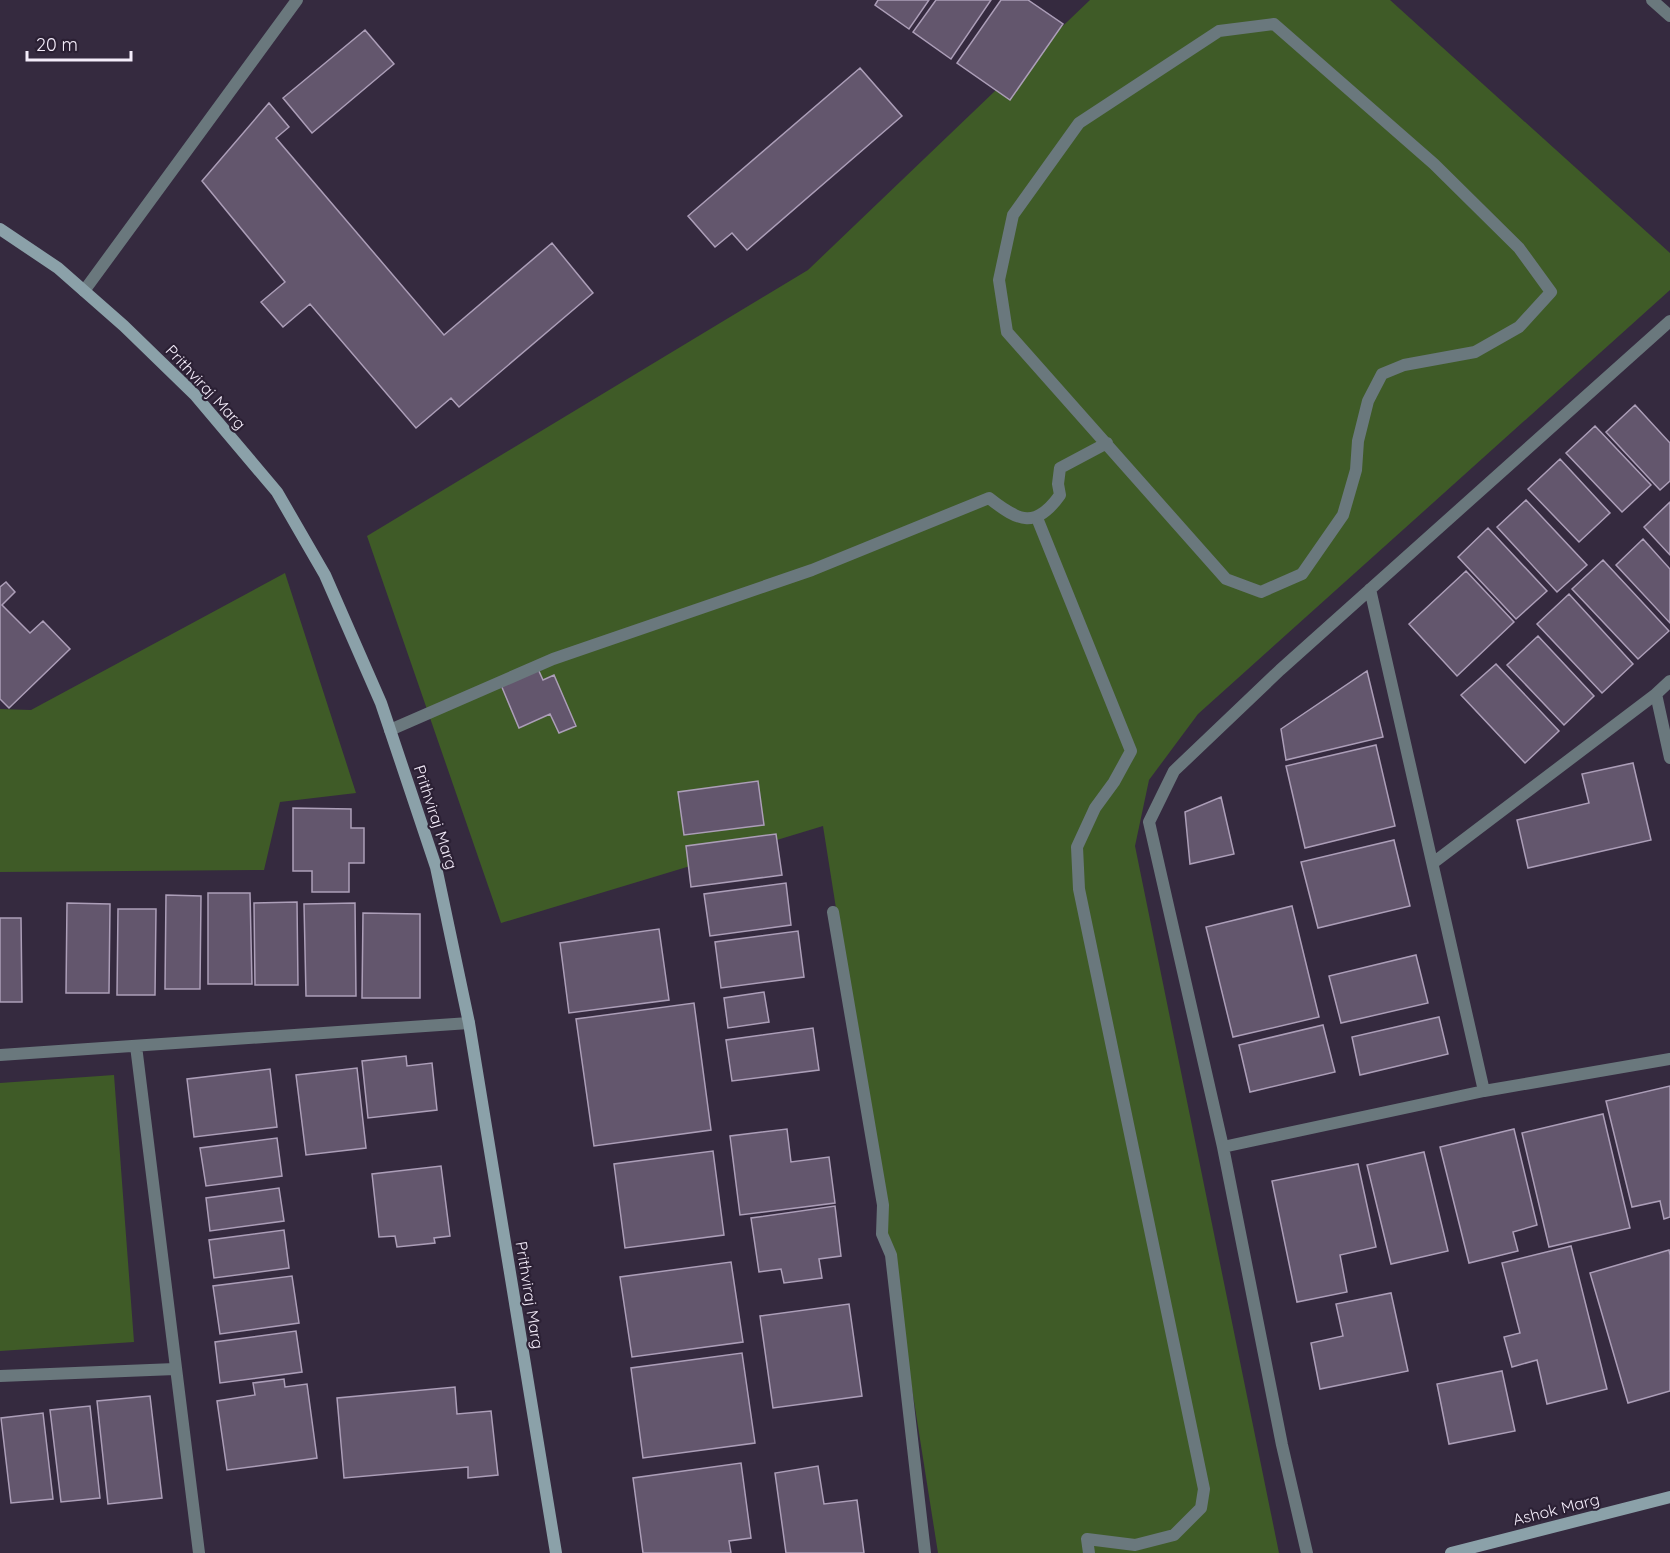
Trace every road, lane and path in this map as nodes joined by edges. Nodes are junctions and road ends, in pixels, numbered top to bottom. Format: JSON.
{"nodes":[{"id":1,"x":297,"y":0,"type":"edge"},
{"id":2,"x":1652,"y":0,"type":"edge"},
{"id":3,"x":1670,"y":16,"type":"edge"},
{"id":4,"x":0,"y":229,"type":"edge"},
{"id":5,"x":84,"y":291,"type":"junction"},
{"id":6,"x":1670,"y":321,"type":"edge"},
{"id":7,"x":1107,"y":443,"type":"junction"},
{"id":8,"x":1037,"y":518,"type":"junction"},
{"id":9,"x":1370,"y":589,"type":"junction"},
{"id":10,"x":1670,"y":681,"type":"edge"},
{"id":11,"x":1656,"y":694,"type":"junction"},
{"id":12,"x":390,"y":730,"type":"junction"},
{"id":13,"x":1670,"y":758,"type":"edge"},
{"id":14,"x":1432,"y":863,"type":"junction"},
{"id":15,"x":833,"y":912,"type":"dead end"},
{"id":16,"x":469,"y":1023,"type":"junction"},
{"id":17,"x":136,"y":1046,"type":"junction"},
{"id":18,"x":0,"y":1055,"type":"edge"},
{"id":19,"x":1670,"y":1059,"type":"edge"},
{"id":20,"x":1484,"y":1091,"type":"junction"},
{"id":21,"x":1223,"y":1147,"type":"junction"},
{"id":22,"x":175,"y":1370,"type":"junction"},
{"id":23,"x":0,"y":1376,"type":"edge"},
{"id":24,"x":1670,"y":1497,"type":"edge"},
{"id":25,"x":199,"y":1553,"type":"edge"},
{"id":26,"x":556,"y":1553,"type":"edge"},
{"id":27,"x":925,"y":1553,"type":"edge"},
{"id":28,"x":1089,"y":1553,"type":"edge"},
{"id":29,"x":1307,"y":1553,"type":"edge"},
{"id":30,"x":1451,"y":1553,"type":"edge"}],
"edges":[{"from":1,"to":5,"type":"street"},
{"from":2,"to":3,"type":"street"},
{"from":4,"to":5,"type":"street","name":"Prithviraj Marg"},
{"from":5,"to":12,"type":"street","name":"Prithviraj Marg"},
{"from":6,"to":9,"type":"street"},
{"from":7,"to":7,"type":"street"},
{"from":7,"to":8,"type":"street"},
{"from":8,"to":12,"type":"street"},
{"from":8,"to":28,"type":"street"},
{"from":9,"to":14,"type":"street"},
{"from":9,"to":21,"type":"street"},
{"from":10,"to":11,"type":"street"},
{"from":11,"to":13,"type":"street"},
{"from":11,"to":14,"type":"street"},
{"from":12,"to":16,"type":"street","name":"Prithviraj Marg"},
{"from":14,"to":20,"type":"street"},
{"from":15,"to":27,"type":"street"},
{"from":16,"to":17,"type":"street"},
{"from":16,"to":26,"type":"street","name":"Prithviraj Marg"},
{"from":17,"to":18,"type":"street"},
{"from":17,"to":22,"type":"street"},
{"from":19,"to":20,"type":"street"},
{"from":20,"to":21,"type":"street"},
{"from":21,"to":29,"type":"street"},
{"from":22,"to":23,"type":"street"},
{"from":22,"to":25,"type":"street"},
{"from":24,"to":30,"type":"street","name":"Ashok Marg"}]}
